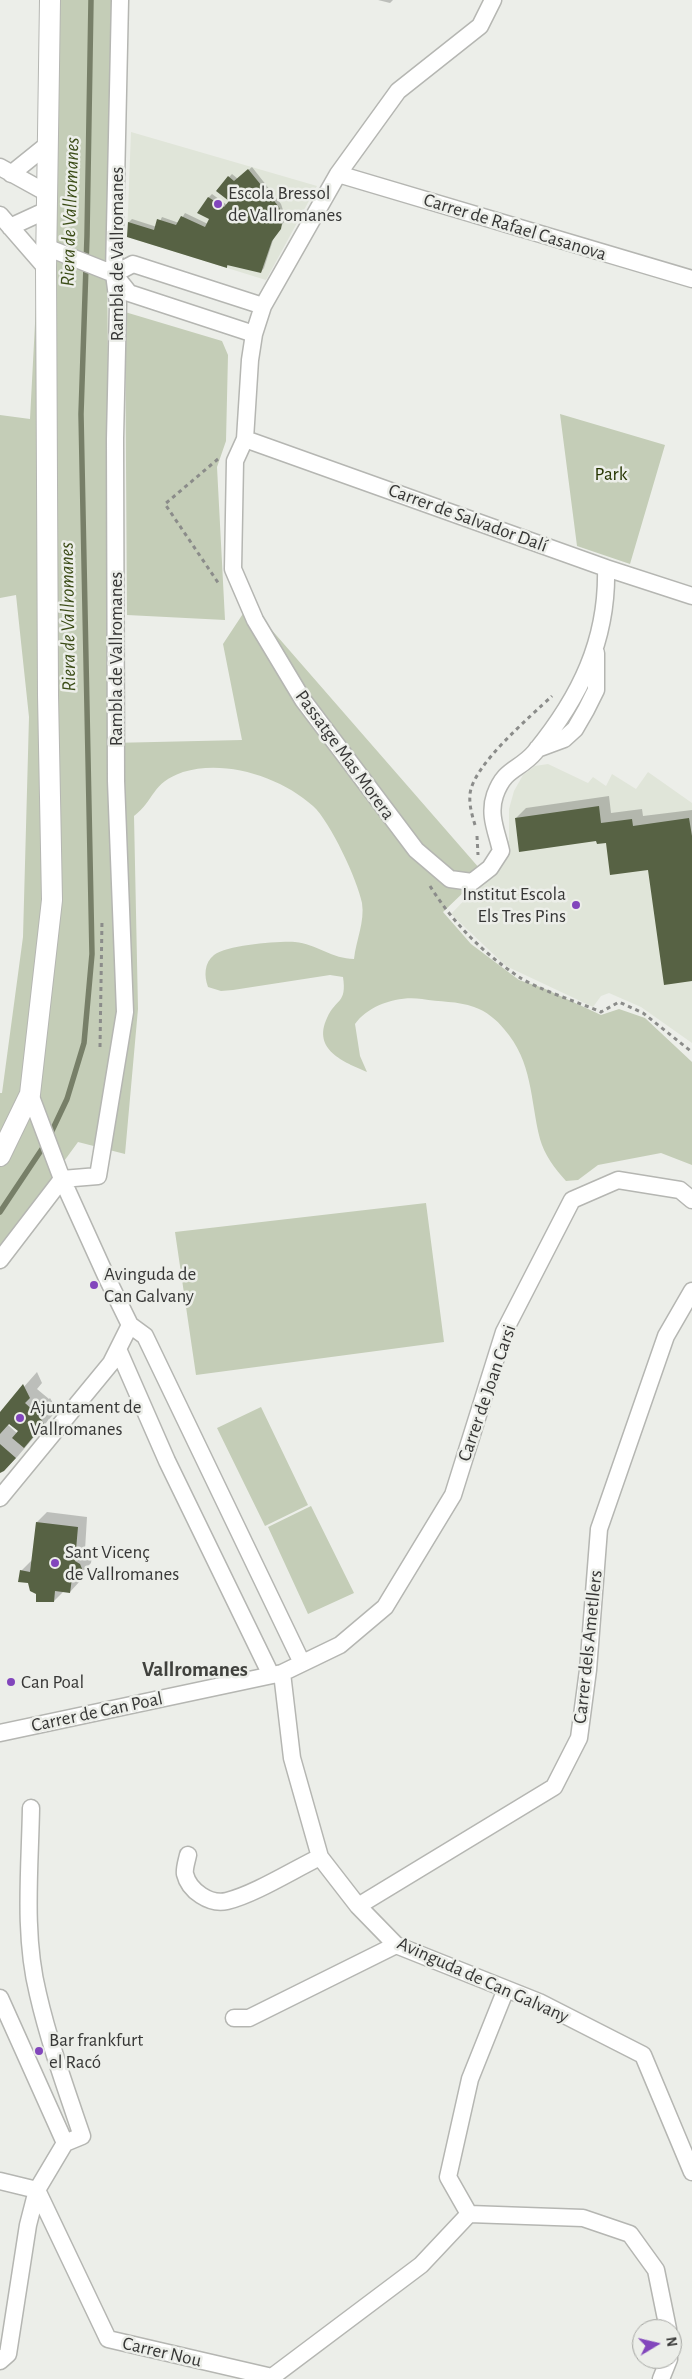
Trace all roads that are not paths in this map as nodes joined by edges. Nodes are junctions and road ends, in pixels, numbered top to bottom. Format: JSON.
{"nodes":[{"id":1,"x":50,"y":0,"type":"edge"},
{"id":2,"x":120,"y":0,"type":"edge"},
{"id":3,"x":493,"y":0,"type":"edge"},
{"id":4,"x":47,"y":145,"type":"junction"},
{"id":5,"x":6,"y":170,"type":"edge"},
{"id":6,"x":338,"y":174,"type":"junction"},
{"id":7,"x":47,"y":202,"type":"junction"},
{"id":8,"x":5,"y":221,"type":"edge"},
{"id":9,"x":46,"y":247,"type":"junction"},
{"id":10,"x":46,"y":268,"type":"junction"},
{"id":11,"x":114,"y":274,"type":"junction"},
{"id":12,"x":692,"y":279,"type":"edge"},
{"id":13,"x":263,"y":306,"type":"junction"},
{"id":14,"x":254,"y":334,"type":"junction"},
{"id":15,"x":244,"y":439,"type":"junction"},
{"id":16,"x":606,"y":568,"type":"junction"},
{"id":17,"x":692,"y":596,"type":"edge"},
{"id":18,"x":596,"y":648,"type":"junction"},
{"id":19,"x":537,"y":749,"type":"junction"},
{"id":20,"x":30,"y":1094,"type":"junction"},
{"id":21,"x":0,"y":1156,"type":"edge"},
{"id":22,"x":62,"y":1179,"type":"junction"},
{"id":23,"x":692,"y":1200,"type":"edge"},
{"id":24,"x":0,"y":1260,"type":"edge"},
{"id":25,"x":692,"y":1291,"type":"edge"},
{"id":26,"x":130,"y":1325,"type":"junction"},
{"id":27,"x":118,"y":1349,"type":"junction"},
{"id":28,"x":0,"y":1496,"type":"edge"},
{"id":29,"x":302,"y":1663,"type":"junction"},
{"id":30,"x":276,"y":1674,"type":"junction"},
{"id":31,"x":0,"y":1733,"type":"edge"},
{"id":32,"x":31,"y":1808,"type":"dead end"},
{"id":33,"x":188,"y":1855,"type":"dead end"},
{"id":34,"x":320,"y":1857,"type":"junction"},
{"id":35,"x":358,"y":1906,"type":"junction"},
{"id":36,"x":396,"y":1946,"type":"junction"},
{"id":37,"x":506,"y":1990,"type":"junction"},
{"id":38,"x":0,"y":1998,"type":"edge"},
{"id":39,"x":234,"y":2018,"type":"dead end"},
{"id":40,"x":65,"y":2143,"type":"junction"},
{"id":41,"x":692,"y":2172,"type":"edge"},
{"id":42,"x":0,"y":2181,"type":"edge"},
{"id":43,"x":38,"y":2190,"type":"junction"},
{"id":44,"x":469,"y":2214,"type":"junction"},
{"id":45,"x":666,"y":2319,"type":"edge"},
{"id":46,"x":0,"y":2361,"type":"edge"},
{"id":47,"x":272,"y":2378,"type":"edge"}],
"edges":[{"from":1,"to":4,"type":"street"},
{"from":2,"to":11,"type":"street","name":"Rambla de Vallromanes"},
{"from":3,"to":6,"type":"street","name":"Passatge Mas Morera"},
{"from":4,"to":5,"type":"street"},
{"from":4,"to":7,"type":"street"},
{"from":5,"to":7,"type":"street"},
{"from":6,"to":12,"type":"street","name":"Carrer de Rafael Casanova"},
{"from":6,"to":13,"type":"street","name":"Passatge Mas Morera"},
{"from":7,"to":8,"type":"street"},
{"from":7,"to":9,"type":"street"},
{"from":8,"to":10,"type":"street"},
{"from":9,"to":10,"type":"street"},
{"from":9,"to":11,"type":"street"},
{"from":10,"to":20,"type":"street"},
{"from":11,"to":13,"type":"street"},
{"from":11,"to":14,"type":"street"},
{"from":11,"to":22,"type":"street","name":"Rambla de Vallromanes"},
{"from":13,"to":14,"type":"street","name":"Passatge Mas Morera"},
{"from":14,"to":15,"type":"street","name":"Passatge Mas Morera"},
{"from":15,"to":16,"type":"street","name":"Carrer de Salvador Dalí"},
{"from":15,"to":19,"type":"street","name":"Passatge Mas Morera"},
{"from":16,"to":17,"type":"street","name":"Carrer de Salvador Dalí"},
{"from":16,"to":18,"type":"street","name":"Passatge Mas Morera"},
{"from":18,"to":19,"type":"street","name":"Passatge Mas Morera"},
{"from":18,"to":19,"type":"street","name":"Passatge Mas Morera"},
{"from":20,"to":21,"type":"street"},
{"from":20,"to":22,"type":"street"},
{"from":22,"to":24,"type":"street"},
{"from":22,"to":26,"type":"street"},
{"from":23,"to":29,"type":"street","name":"Carrer de Joan Carsi"},
{"from":25,"to":35,"type":"street","name":"Carrer dels Ametllers"},
{"from":26,"to":27,"type":"street"},
{"from":26,"to":29,"type":"street"},
{"from":27,"to":28,"type":"street"},
{"from":27,"to":30,"type":"street","name":"Avinguda de Can Galvany"},
{"from":29,"to":30,"type":"street"},
{"from":30,"to":31,"type":"street","name":"Carrer de Can Poal"},
{"from":30,"to":34,"type":"street","name":"Avinguda de Can Galvany"},
{"from":32,"to":40,"type":"street"},
{"from":33,"to":34,"type":"street"},
{"from":34,"to":35,"type":"street","name":"Avinguda de Can Galvany"},
{"from":35,"to":36,"type":"street","name":"Avinguda de Can Galvany"},
{"from":36,"to":37,"type":"street","name":"Avinguda de Can Galvany"},
{"from":36,"to":39,"type":"street"},
{"from":37,"to":41,"type":"street","name":"Avinguda de Can Galvany"},
{"from":37,"to":44,"type":"street"},
{"from":38,"to":40,"type":"street"},
{"from":40,"to":43,"type":"street"},
{"from":42,"to":43,"type":"street"},
{"from":43,"to":46,"type":"street"},
{"from":43,"to":47,"type":"street","name":"Carrer Nou"},
{"from":44,"to":45,"type":"street"},
{"from":44,"to":47,"type":"street","name":"Carrer Nou"}]}
